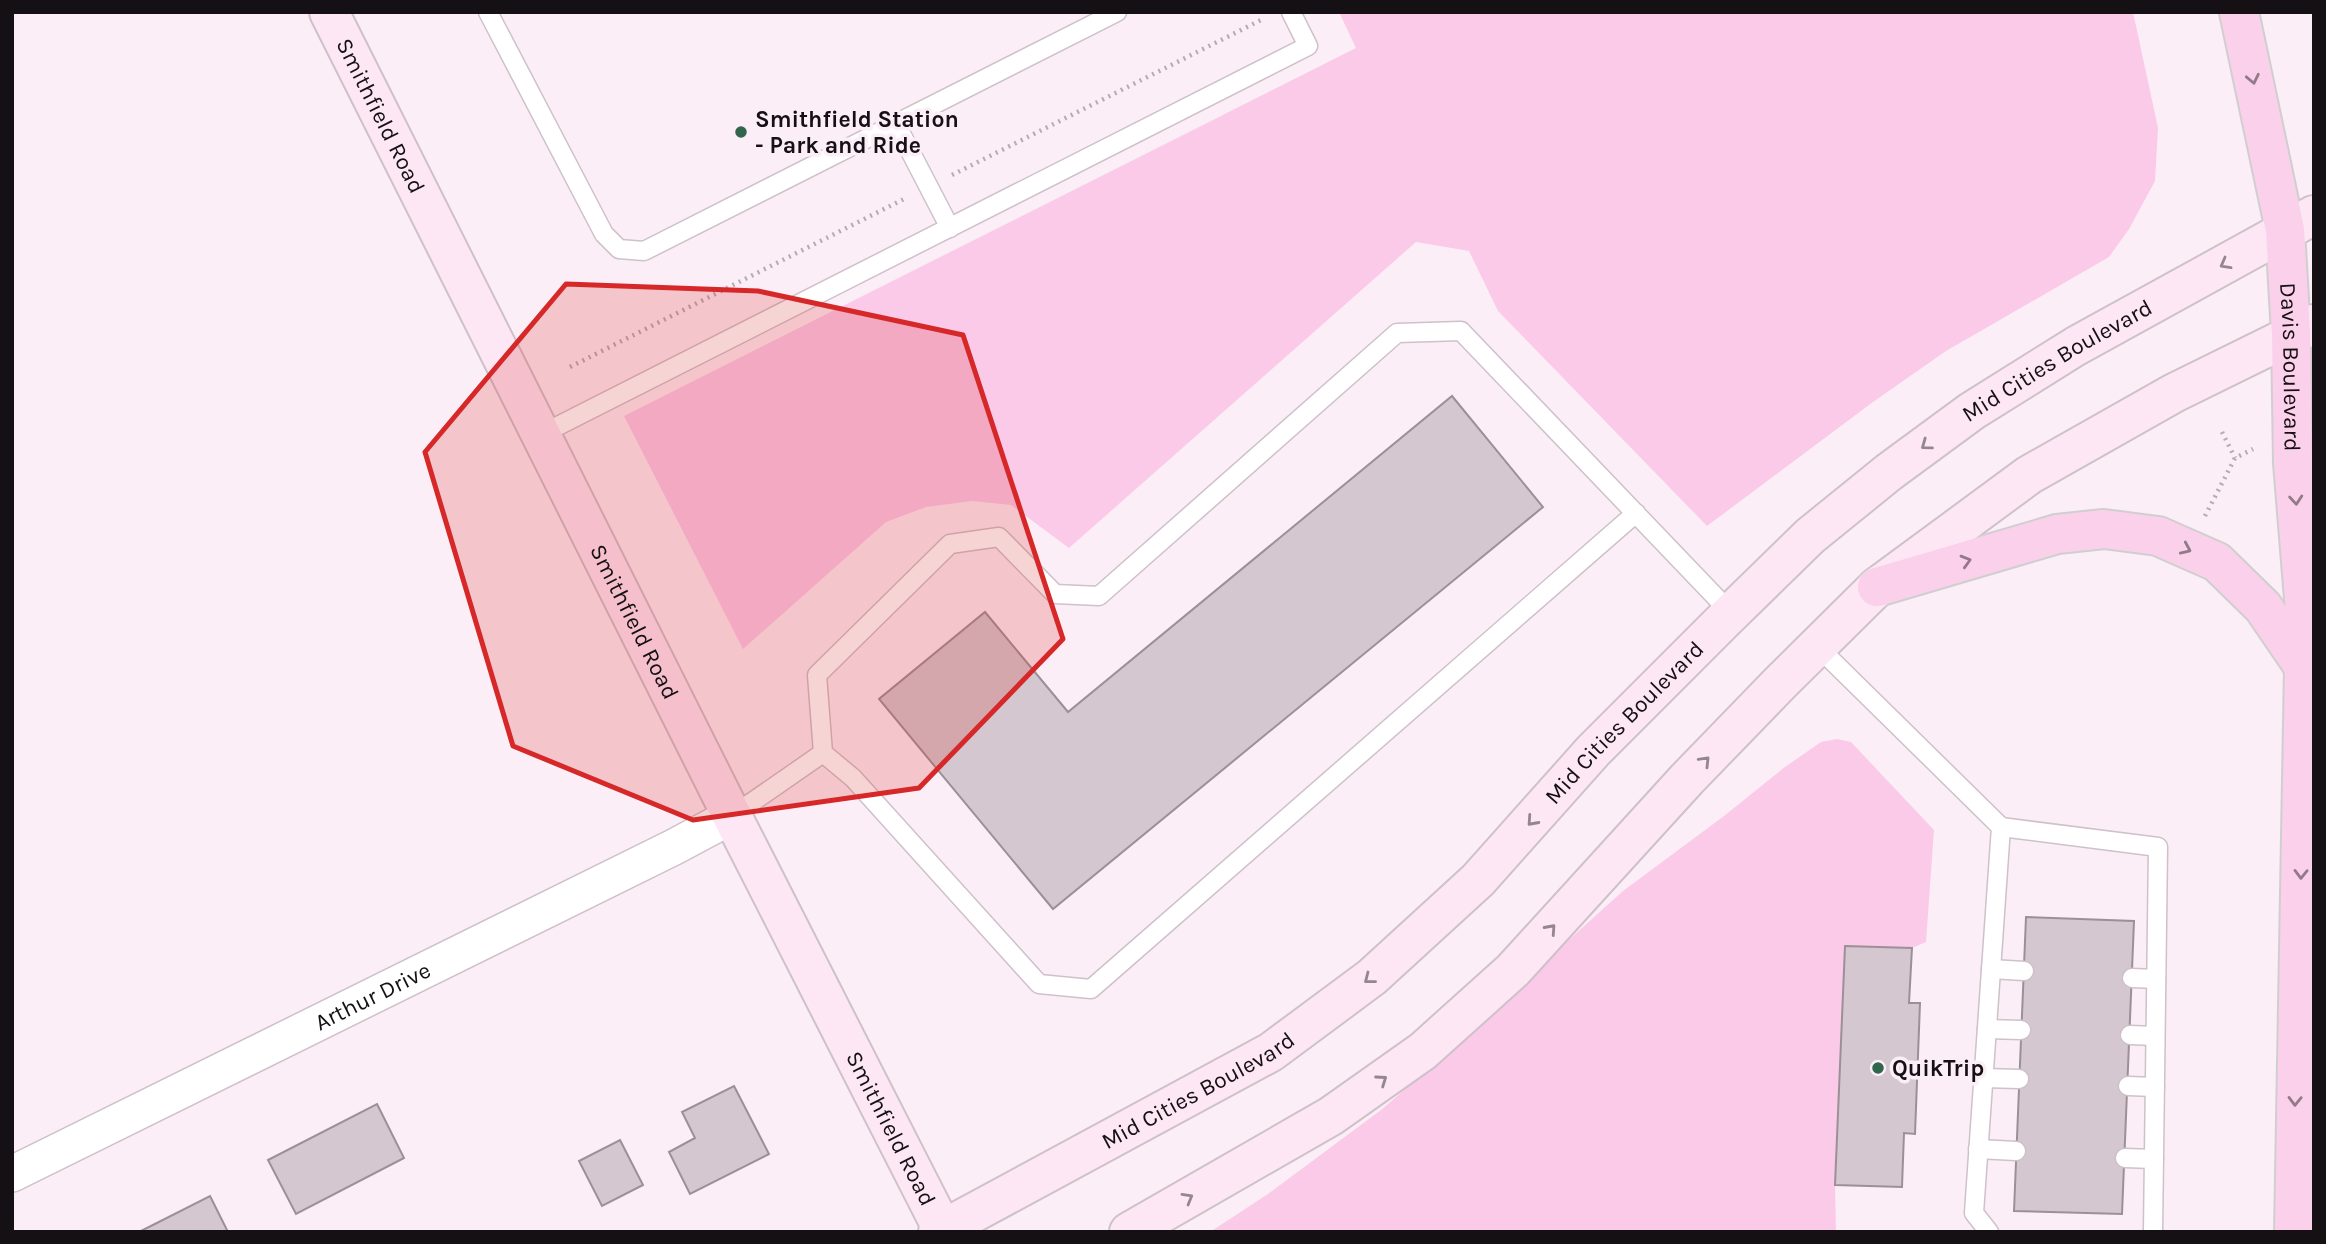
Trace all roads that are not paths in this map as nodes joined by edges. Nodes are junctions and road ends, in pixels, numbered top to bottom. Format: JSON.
{"nodes":[{"id":1,"x":329,"y":12,"type":"edge"},
{"id":2,"x":488,"y":12,"type":"edge"},
{"id":3,"x":1117,"y":12,"type":"edge"},
{"id":4,"x":1291,"y":12,"type":"edge"},
{"id":5,"x":2239,"y":12,"type":"edge"},
{"id":6,"x":896,"y":124,"type":"junction"},
{"id":7,"x":2299,"y":223,"type":"edge"},
{"id":8,"x":950,"y":228,"type":"junction"},
{"id":9,"x":2302,"y":329,"type":"edge"},
{"id":10,"x":542,"y":434,"type":"junction"},
{"id":11,"x":1636,"y":513,"type":"junction"},
{"id":12,"x":1877,"y":587,"type":"junction"},
{"id":13,"x":1731,"y":613,"type":"junction"},
{"id":14,"x":1817,"y":646,"type":"junction"},
{"id":15,"x":2304,"y":667,"type":"junction"},
{"id":16,"x":823,"y":753,"type":"junction"},
{"id":17,"x":732,"y":816,"type":"junction"},
{"id":18,"x":2001,"y":827,"type":"junction"},
{"id":19,"x":1991,"y":969,"type":"junction"},
{"id":20,"x":2024,"y":971,"type":"dead end"},
{"id":21,"x":2132,"y":978,"type":"dead end"},
{"id":22,"x":2156,"y":978,"type":"junction"},
{"id":23,"x":1987,"y":1029,"type":"junction"},
{"id":24,"x":2021,"y":1030,"type":"dead end"},
{"id":25,"x":2130,"y":1035,"type":"dead end"},
{"id":26,"x":2155,"y":1036,"type":"junction"},
{"id":27,"x":1983,"y":1077,"type":"junction"},
{"id":28,"x":2019,"y":1079,"type":"dead end"},
{"id":29,"x":2127,"y":1086,"type":"dead end"},
{"id":30,"x":2155,"y":1087,"type":"junction"},
{"id":31,"x":1978,"y":1149,"type":"junction"},
{"id":32,"x":2016,"y":1151,"type":"dead end"},
{"id":33,"x":2124,"y":1158,"type":"dead end"},
{"id":34,"x":2154,"y":1159,"type":"junction"},
{"id":35,"x":12,"y":1174,"type":"edge"},
{"id":36,"x":942,"y":1231,"type":"edge"},
{"id":37,"x":1129,"y":1232,"type":"edge"},
{"id":38,"x":1989,"y":1232,"type":"edge"},
{"id":39,"x":2153,"y":1232,"type":"edge"},
{"id":40,"x":2294,"y":1232,"type":"edge"}],
"edges":[{"from":1,"to":10,"type":"main road","name":"Smithfield Road"},
{"from":2,"to":6,"type":"lane"},
{"from":3,"to":6,"type":"lane"},
{"from":4,"to":8,"type":"lane"},
{"from":5,"to":7,"type":"main road","name":"Davis Boulevard","one_way":true},
{"from":6,"to":8,"type":"lane"},
{"from":7,"to":9,"type":"main road","name":"Davis Boulevard"},
{"from":7,"to":13,"type":"main road","name":"Mid Cities Boulevard","one_way":true},
{"from":8,"to":10,"type":"lane"},
{"from":9,"to":12,"type":"main road"},
{"from":9,"to":15,"type":"main road","name":"Davis Boulevard","one_way":true},
{"from":10,"to":17,"type":"main road","name":"Smithfield Road"},
{"from":11,"to":13,"type":"lane"},
{"from":11,"to":16,"type":"lane"},
{"from":11,"to":16,"type":"lane"},
{"from":12,"to":14,"type":"main road"},
{"from":12,"to":15,"type":"main road","one_way":true},
{"from":13,"to":36,"type":"main road","name":"Mid Cities Boulevard","one_way":true},
{"from":14,"to":18,"type":"lane"},
{"from":37,"to":14,"type":"main road","one_way":true},
{"from":15,"to":40,"type":"main road","name":"Davis Boulevard","one_way":true},
{"from":16,"to":17,"type":"lane"},
{"from":17,"to":35,"type":"street","name":"Arthur Drive"},
{"from":17,"to":36,"type":"main road","name":"Smithfield Road"},
{"from":18,"to":19,"type":"lane"},
{"from":18,"to":22,"type":"lane"},
{"from":19,"to":20,"type":"lane"},
{"from":19,"to":23,"type":"lane"},
{"from":21,"to":22,"type":"lane"},
{"from":22,"to":26,"type":"lane"},
{"from":23,"to":24,"type":"lane"},
{"from":23,"to":27,"type":"lane"},
{"from":25,"to":26,"type":"lane"},
{"from":26,"to":30,"type":"lane"},
{"from":27,"to":28,"type":"lane"},
{"from":27,"to":31,"type":"lane"},
{"from":29,"to":30,"type":"lane"},
{"from":30,"to":34,"type":"lane"},
{"from":31,"to":32,"type":"lane"},
{"from":31,"to":38,"type":"lane"},
{"from":33,"to":34,"type":"lane"},
{"from":34,"to":39,"type":"lane"}]}
